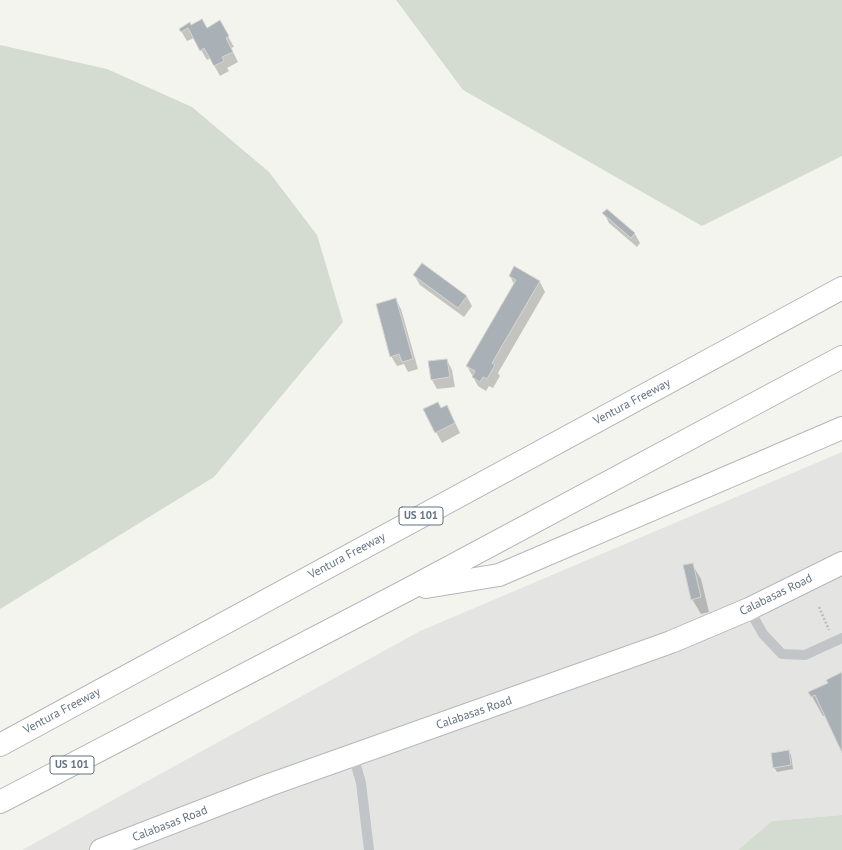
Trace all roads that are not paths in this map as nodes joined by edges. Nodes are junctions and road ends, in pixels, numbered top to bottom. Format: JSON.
{"nodes":[{"id":1,"x":842,"y":288,"type":"edge"},
{"id":2,"x":842,"y":357,"type":"edge"},
{"id":3,"x":842,"y":428,"type":"edge"},
{"id":4,"x":842,"y":564,"type":"edge"},
{"id":5,"x":407,"y":590,"type":"junction"},
{"id":6,"x":749,"y":609,"type":"junction"},
{"id":7,"x":842,"y":638,"type":"edge"},
{"id":8,"x":0,"y":745,"type":"edge"},
{"id":9,"x":353,"y":755,"type":"junction"},
{"id":10,"x":0,"y":802,"type":"edge"},
{"id":11,"x":101,"y":850,"type":"edge"},
{"id":12,"x":369,"y":850,"type":"edge"}],
"edges":[{"from":1,"to":8,"type":"main road","name":"Ventura Freeway","number":"US 101"},
{"from":2,"to":5,"type":"main road","number":"US 101"},
{"from":3,"to":5,"type":"main road"},
{"from":4,"to":6,"type":"main road","name":"Calabasas Road"},
{"from":5,"to":10,"type":"main road","number":"US 101"},
{"from":6,"to":7,"type":"lane"},
{"from":6,"to":9,"type":"main road","name":"Calabasas Road"},
{"from":9,"to":11,"type":"main road","name":"Calabasas Road"},
{"from":9,"to":12,"type":"lane"}]}
